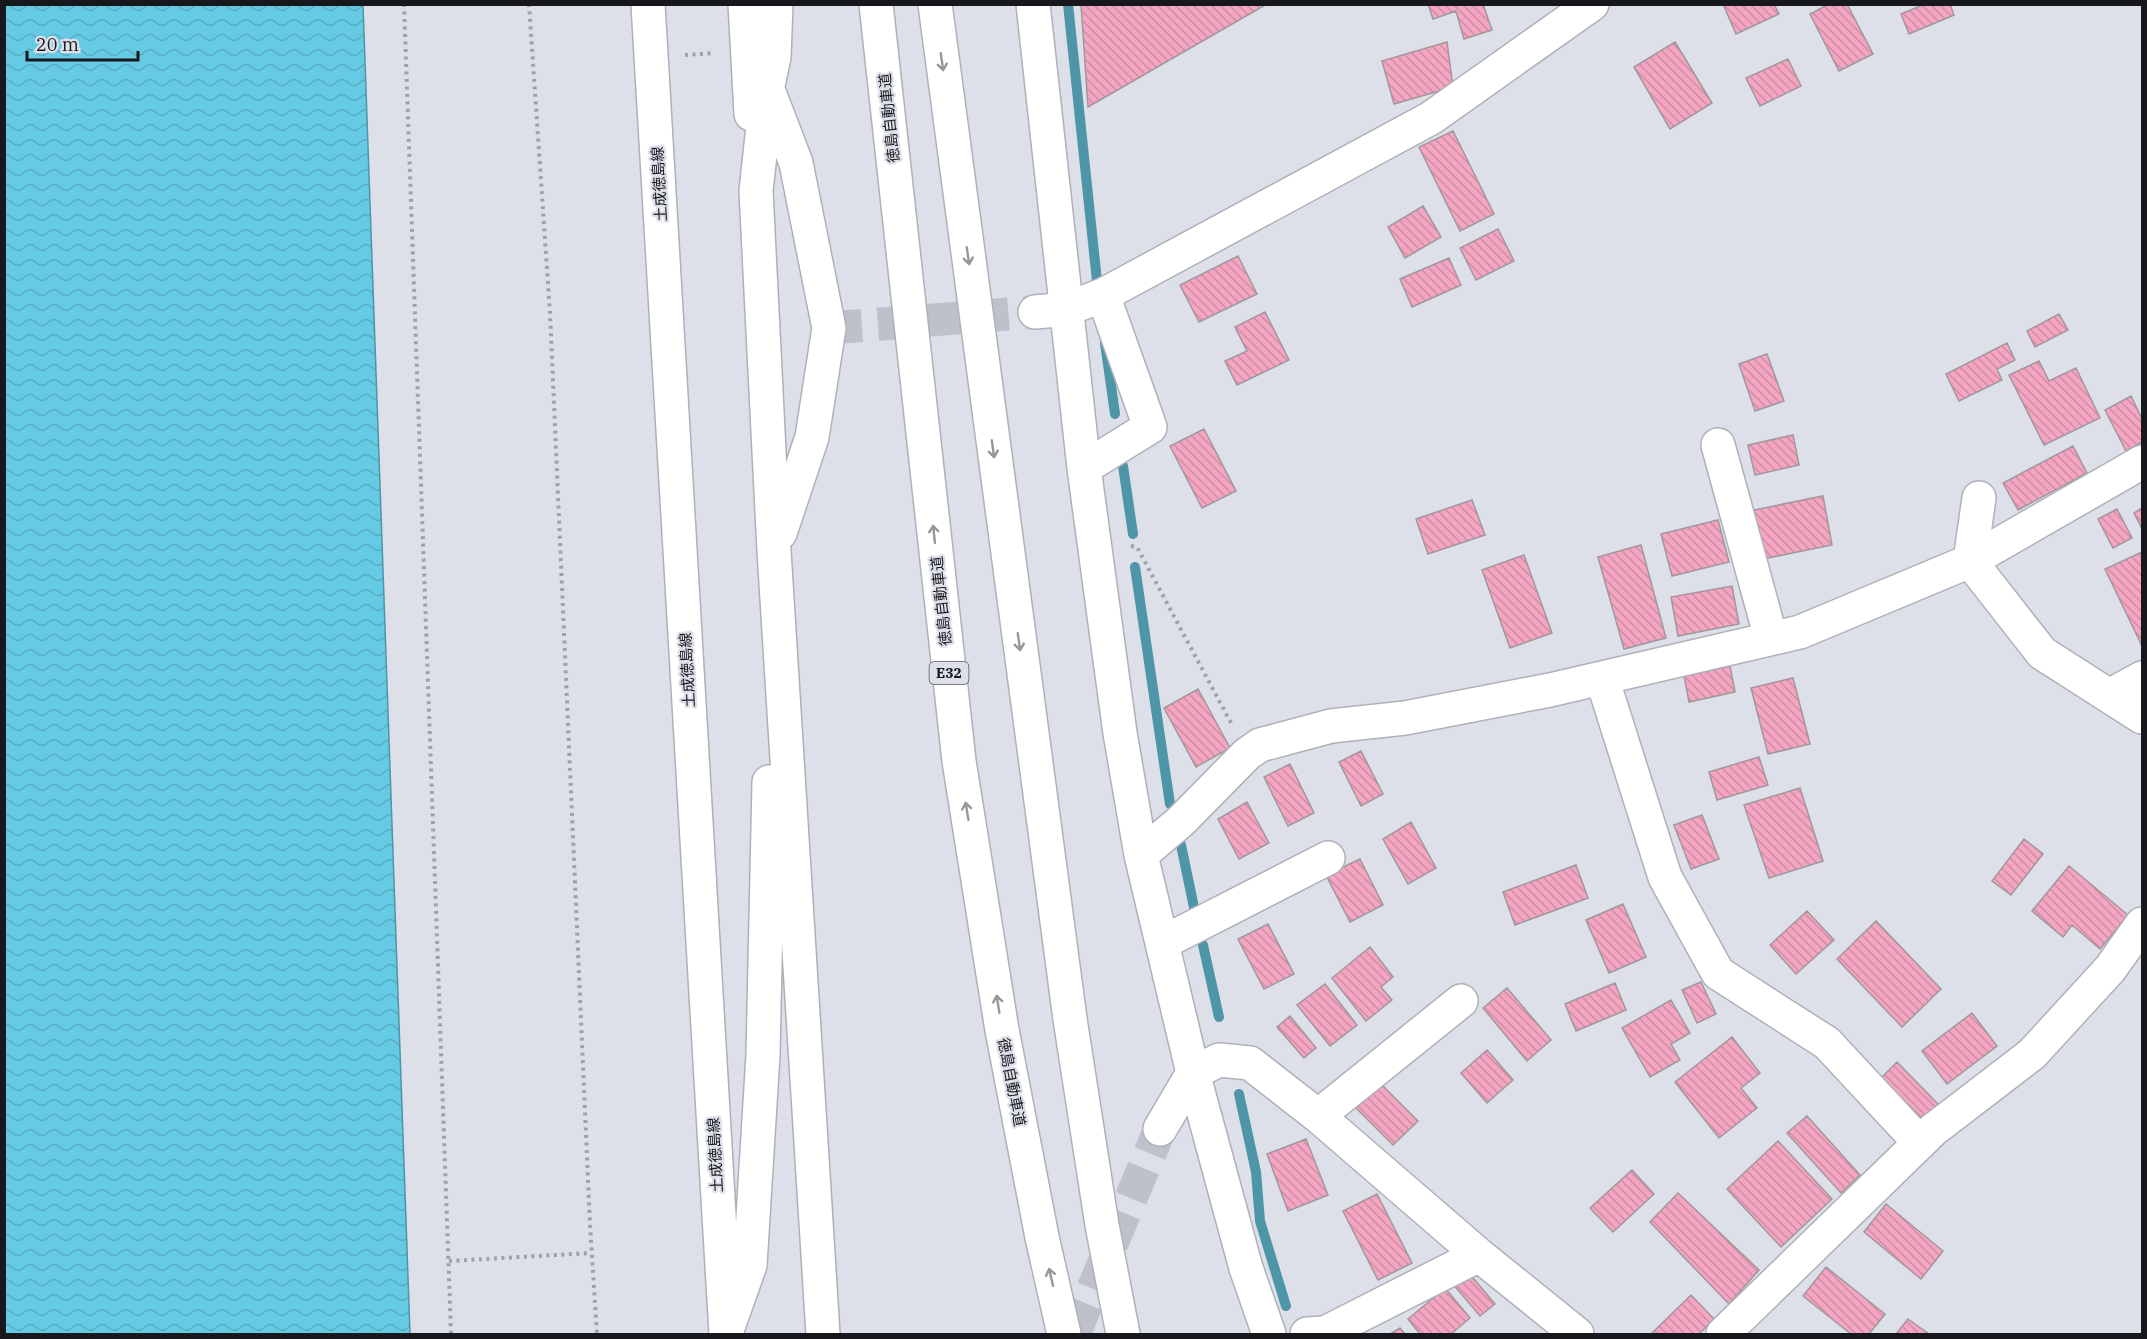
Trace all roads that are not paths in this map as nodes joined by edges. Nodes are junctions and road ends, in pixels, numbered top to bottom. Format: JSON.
{"nodes":[{"id":1,"x":648,"y":4,"type":"edge"},
{"id":2,"x":745,"y":4,"type":"edge"},
{"id":3,"x":776,"y":4,"type":"edge"},
{"id":4,"x":876,"y":4,"type":"edge"},
{"id":5,"x":935,"y":4,"type":"edge"},
{"id":6,"x":1033,"y":4,"type":"edge"},
{"id":7,"x":1592,"y":4,"type":"edge"},
{"id":8,"x":768,"y":90,"type":"junction"},
{"id":9,"x":756,"y":190,"type":"junction"},
{"id":10,"x":1103,"y":295,"type":"junction"},
{"id":11,"x":1067,"y":309,"type":"junction"},
{"id":12,"x":1035,"y":312,"type":"tunnel mouth"},
{"id":13,"x":1718,"y":445,"type":"dead end"},
{"id":14,"x":2142,"y":462,"type":"edge"},
{"id":15,"x":1084,"y":468,"type":"junction"},
{"id":16,"x":1979,"y":498,"type":"dead end"},
{"id":17,"x":774,"y":551,"type":"junction"},
{"id":18,"x":1970,"y":561,"type":"junction"},
{"id":19,"x":1771,"y":638,"type":"junction"},
{"id":20,"x":1602,"y":678,"type":"junction"},
{"id":21,"x":2142,"y":678,"type":"edge"},
{"id":22,"x":2109,"y":696,"type":"junction"},
{"id":23,"x":2142,"y":717,"type":"edge"},
{"id":24,"x":1142,"y":855,"type":"junction"},
{"id":25,"x":1328,"y":858,"type":"dead end"},
{"id":26,"x":2142,"y":924,"type":"edge"},
{"id":27,"x":1162,"y":943,"type":"junction"},
{"id":28,"x":1461,"y":1001,"type":"dead end"},
{"id":29,"x":1193,"y":1073,"type":"junction"},
{"id":30,"x":1318,"y":1116,"type":"junction"},
{"id":31,"x":1160,"y":1129,"type":"tunnel mouth"},
{"id":32,"x":1920,"y":1143,"type":"junction"},
{"id":33,"x":1479,"y":1255,"type":"junction"},
{"id":34,"x":726,"y":1334,"type":"edge"},
{"id":35,"x":823,"y":1335,"type":"edge"},
{"id":36,"x":1064,"y":1335,"type":"edge"},
{"id":37,"x":1123,"y":1335,"type":"edge"},
{"id":38,"x":1269,"y":1335,"type":"edge"},
{"id":39,"x":1307,"y":1335,"type":"edge"},
{"id":40,"x":1577,"y":1335,"type":"edge"},
{"id":41,"x":1723,"y":1335,"type":"edge"}],
"edges":[{"from":1,"to":34,"type":"main road","name":"土成徳島線"},
{"from":2,"to":9,"type":"main road"},
{"from":3,"to":8,"type":"main road"},
{"from":36,"to":4,"type":"main road","name":"徳島自動車道","number":"E32","one_way":true},
{"from":5,"to":37,"type":"main road","one_way":true},
{"from":6,"to":11,"type":"main road"},
{"from":7,"to":10,"type":"main road"},
{"from":8,"to":9,"type":"main road"},
{"from":8,"to":17,"type":"main road"},
{"from":9,"to":17,"type":"main road"},
{"from":10,"to":11,"type":"main road"},
{"from":10,"to":15,"type":"main road"},
{"from":11,"to":12,"type":"main road"},
{"from":11,"to":15,"type":"main road"},
{"from":13,"to":19,"type":"main road"},
{"from":14,"to":18,"type":"main road"},
{"from":15,"to":24,"type":"main road"},
{"from":16,"to":18,"type":"main road"},
{"from":17,"to":34,"type":"main road"},
{"from":17,"to":35,"type":"main road"},
{"from":18,"to":19,"type":"main road"},
{"from":18,"to":22,"type":"main road"},
{"from":19,"to":20,"type":"main road"},
{"from":20,"to":24,"type":"main road"},
{"from":20,"to":32,"type":"main road"},
{"from":21,"to":22,"type":"main road"},
{"from":22,"to":23,"type":"main road"},
{"from":24,"to":27,"type":"main road"},
{"from":25,"to":27,"type":"main road"},
{"from":26,"to":32,"type":"main road"},
{"from":27,"to":29,"type":"main road"},
{"from":28,"to":30,"type":"main road"},
{"from":29,"to":30,"type":"main road"},
{"from":29,"to":31,"type":"main road"},
{"from":29,"to":38,"type":"main road"},
{"from":30,"to":33,"type":"main road"},
{"from":32,"to":41,"type":"main road"},
{"from":33,"to":39,"type":"main road"},
{"from":33,"to":40,"type":"main road"}]}
